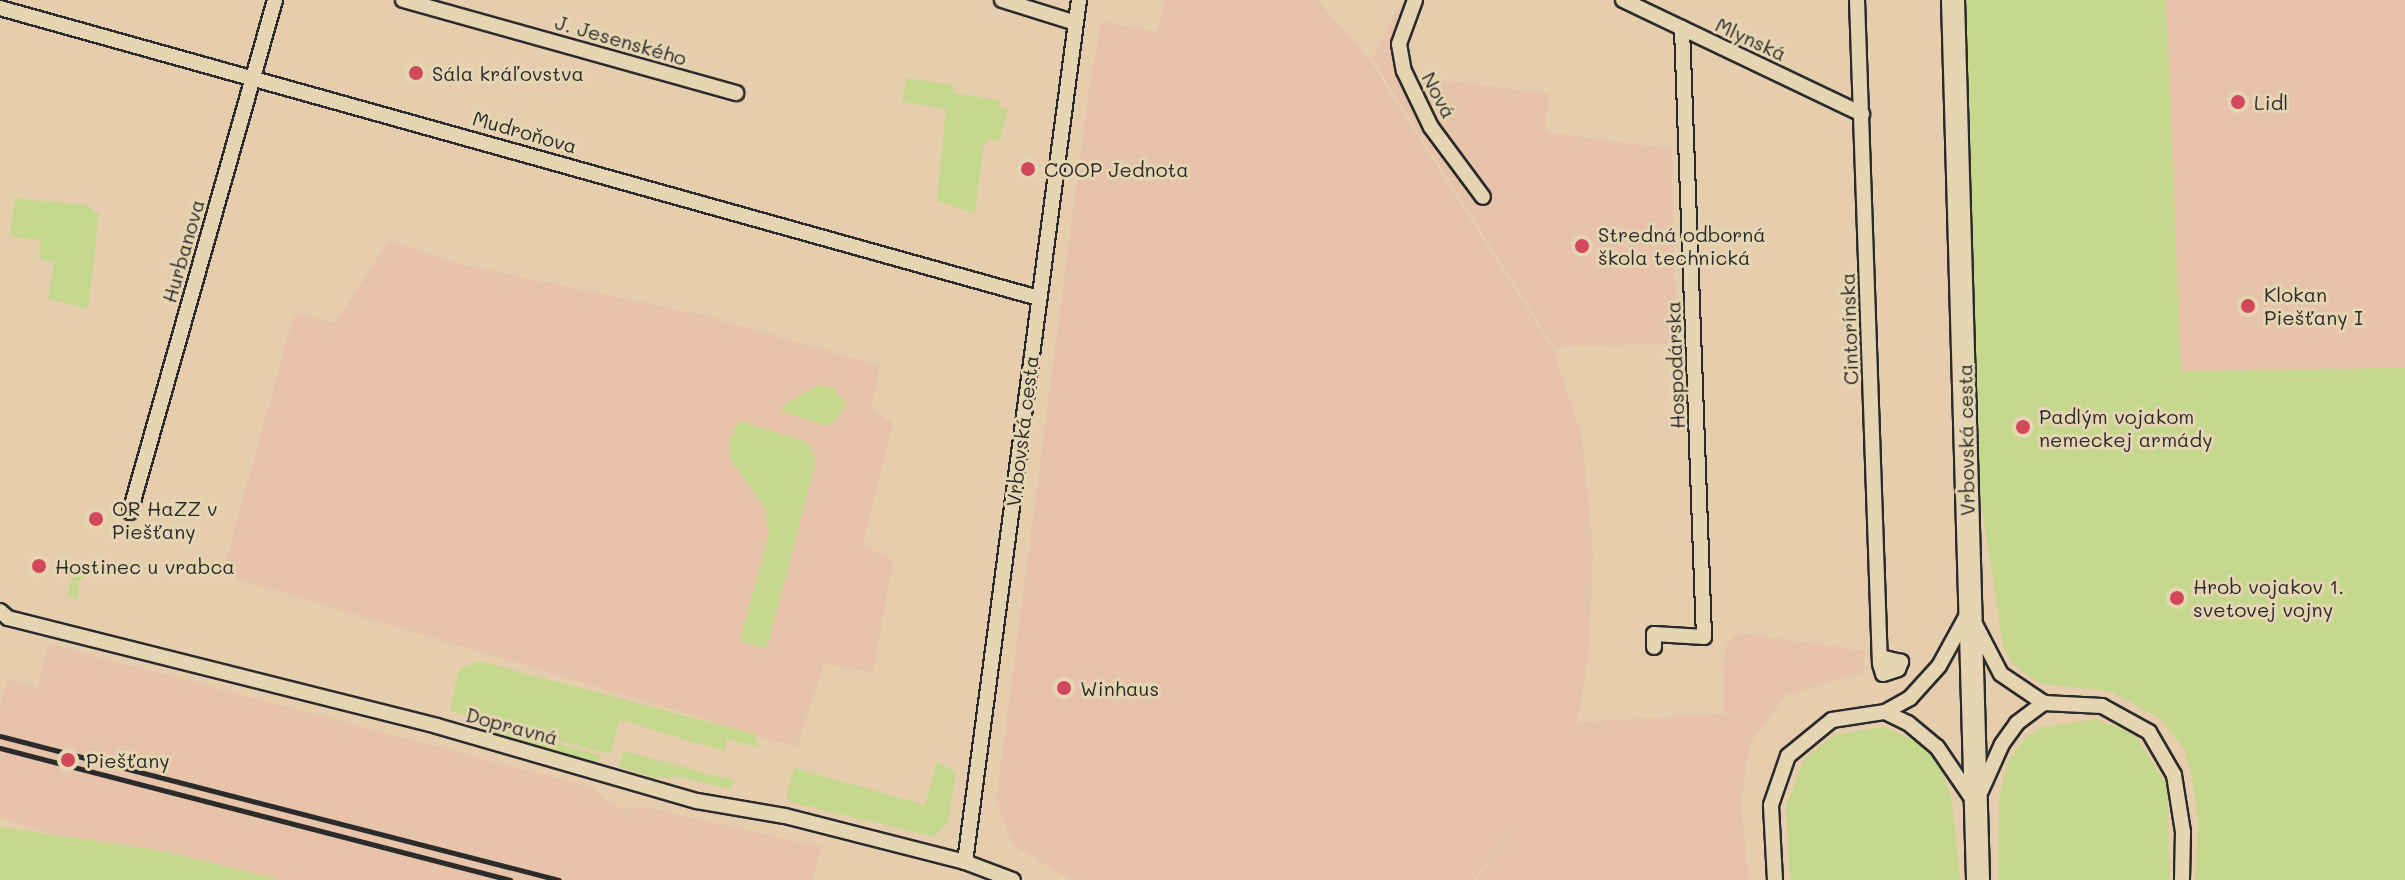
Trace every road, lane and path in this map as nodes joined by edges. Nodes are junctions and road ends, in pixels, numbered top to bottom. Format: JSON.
{"nodes":[{"id":1,"x":275,"y":0,"type":"edge"},
{"id":2,"x":403,"y":0,"type":"edge"},
{"id":3,"x":1002,"y":0,"type":"edge"},
{"id":4,"x":1079,"y":0,"type":"edge"},
{"id":5,"x":1415,"y":0,"type":"edge"},
{"id":6,"x":1623,"y":0,"type":"edge"},
{"id":7,"x":1857,"y":0,"type":"edge"},
{"id":8,"x":1953,"y":0,"type":"edge"},
{"id":9,"x":0,"y":8,"type":"edge"},
{"id":10,"x":1076,"y":23,"type":"junction"},
{"id":11,"x":1682,"y":28,"type":"junction"},
{"id":12,"x":253,"y":76,"type":"junction"},
{"id":13,"x":736,"y":93,"type":"dead end"},
{"id":14,"x":1862,"y":114,"type":"junction"},
{"id":15,"x":1483,"y":197,"type":"dead end"},
{"id":16,"x":1039,"y":298,"type":"junction"},
{"id":17,"x":130,"y":512,"type":"dead end"},
{"id":18,"x":1969,"y":611,"type":"junction"},
{"id":19,"x":4,"y":614,"type":"edge"},
{"id":20,"x":1654,"y":647,"type":"dead end"},
{"id":21,"x":1881,"y":657,"type":"dead end"},
{"id":22,"x":2044,"y":703,"type":"junction"},
{"id":23,"x":1885,"y":712,"type":"junction"},
{"id":24,"x":1976,"y":806,"type":"junction"},
{"id":25,"x":965,"y":862,"type":"junction"},
{"id":26,"x":1013,"y":880,"type":"edge"},
{"id":27,"x":1775,"y":880,"type":"edge"},
{"id":28,"x":1978,"y":880,"type":"edge"},
{"id":29,"x":2182,"y":880,"type":"edge"}],
"edges":[{"from":1,"to":12,"type":"street","name":"Hurbanova"},
{"from":2,"to":13,"type":"street","name":"J. Jesenského"},
{"from":3,"to":10,"type":"street"},
{"from":4,"to":10,"type":"street","name":"Vrbovská cesta"},
{"from":5,"to":15,"type":"street","name":"Nová"},
{"from":6,"to":11,"type":"street","name":"Mlynská"},
{"from":7,"to":14,"type":"street","name":"Cintorínska"},
{"from":8,"to":18,"type":"main road","name":"Vrbovská cesta"},
{"from":9,"to":12,"type":"street","name":"Mudroňova"},
{"from":10,"to":16,"type":"street","name":"Vrbovská cesta"},
{"from":11,"to":14,"type":"street","name":"Mlynská"},
{"from":11,"to":20,"type":"street","name":"Hospodárska"},
{"from":12,"to":16,"type":"street","name":"Mudroňova"},
{"from":12,"to":17,"type":"street","name":"Hurbanova"},
{"from":14,"to":21,"type":"street","name":"Cintorínska"},
{"from":16,"to":25,"type":"street","name":"Vrbovská cesta"},
{"from":18,"to":22,"type":"street"},
{"from":18,"to":23,"type":"street"},
{"from":18,"to":24,"type":"main road","name":"Vrbovská cesta"},
{"from":19,"to":25,"type":"street","name":"Dopravná"},
{"from":22,"to":24,"type":"street"},
{"from":22,"to":29,"type":"street"},
{"from":23,"to":24,"type":"street"},
{"from":23,"to":27,"type":"street"},
{"from":24,"to":28,"type":"main road","name":"Vrbovská cesta"},
{"from":25,"to":26,"type":"street","name":"Dopravná"}]}
